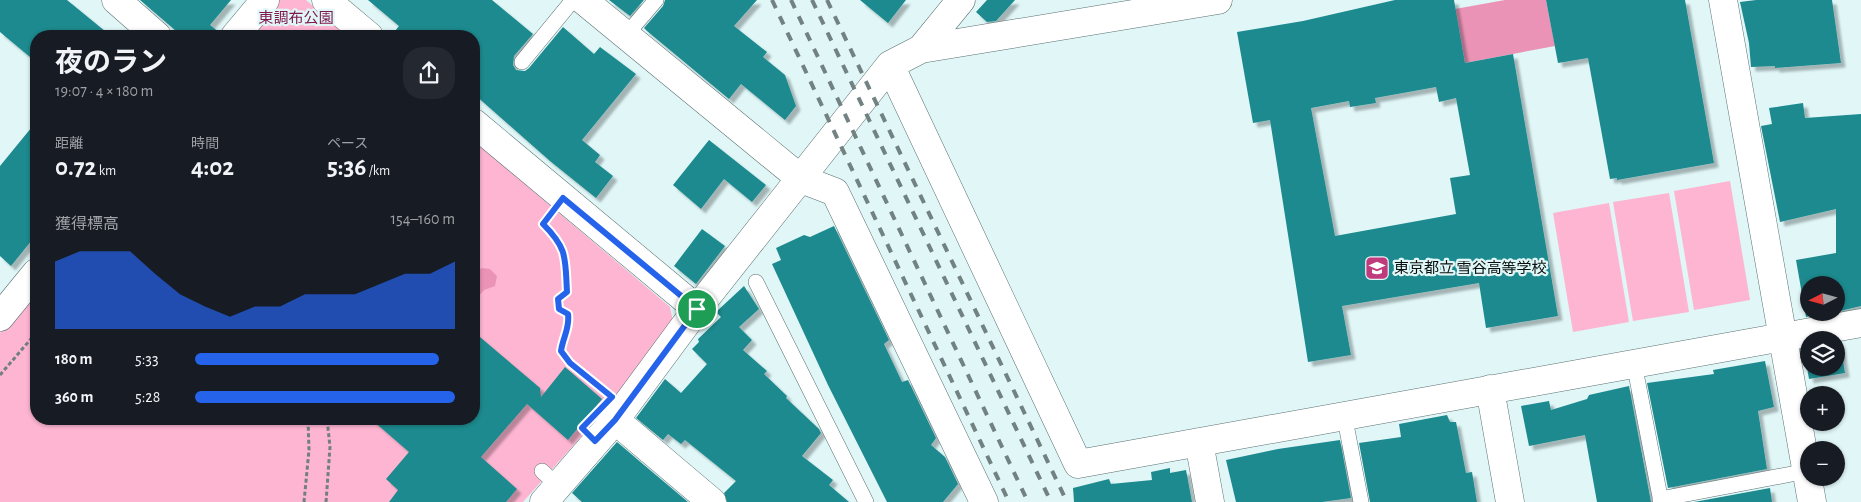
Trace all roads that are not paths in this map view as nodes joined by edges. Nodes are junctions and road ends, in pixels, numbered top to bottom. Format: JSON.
{"nodes":[{"id":1,"x":116,"y":0,"type":"edge"},
{"id":2,"x":265,"y":0,"type":"edge"},
{"id":3,"x":326,"y":0,"type":"edge"},
{"id":4,"x":573,"y":0,"type":"edge"},
{"id":5,"x":583,"y":0,"type":"edge"},
{"id":6,"x":656,"y":0,"type":"edge"},
{"id":7,"x":961,"y":0,"type":"edge"},
{"id":8,"x":1218,"y":0,"type":"edge"},
{"id":9,"x":1723,"y":0,"type":"edge"},
{"id":10,"x":151,"y":30,"type":"edge"},
{"id":11,"x":240,"y":30,"type":"edge"},
{"id":12,"x":362,"y":30,"type":"edge"},
{"id":13,"x":627,"y":34,"type":"junction"},
{"id":14,"x":921,"y":50,"type":"junction"},
{"id":15,"x":522,"y":62,"type":"dead end"},
{"id":16,"x":890,"y":65,"type":"junction"},
{"id":17,"x":480,"y":128,"type":"edge"},
{"id":18,"x":801,"y":179,"type":"junction"},
{"id":19,"x":30,"y":279,"type":"edge"},
{"id":20,"x":756,"y":282,"type":"dead end"},
{"id":21,"x":4,"y":304,"type":"edge"},
{"id":22,"x":697,"y":309,"type":"junction"},
{"id":23,"x":1861,"y":323,"type":"edge"},
{"id":24,"x":1782,"y":336,"type":"junction"},
{"id":25,"x":1634,"y":363,"type":"junction"},
{"id":26,"x":1490,"y":389,"type":"junction"},
{"id":27,"x":1344,"y":414,"type":"junction"},
{"id":28,"x":615,"y":420,"type":"junction"},
{"id":29,"x":1801,"y":441,"type":"edge"},
{"id":30,"x":1198,"y":442,"type":"junction"},
{"id":31,"x":1800,"y":472,"type":"edge"},
{"id":32,"x":548,"y":486,"type":"edge"},
{"id":33,"x":1809,"y":486,"type":"edge"},
{"id":34,"x":1661,"y":500,"type":"edge"},
{"id":35,"x":712,"y":502,"type":"edge"},
{"id":36,"x":866,"y":502,"type":"edge"},
{"id":37,"x":984,"y":502,"type":"edge"},
{"id":38,"x":1210,"y":502,"type":"edge"},
{"id":39,"x":1361,"y":502,"type":"edge"},
{"id":40,"x":1510,"y":502,"type":"edge"},
{"id":41,"x":1812,"y":502,"type":"edge"}],
"edges":[{"from":1,"to":10,"type":"street"},
{"from":2,"to":11,"type":"street"},
{"from":3,"to":12,"type":"street"},
{"from":4,"to":15,"type":"lane"},
{"from":5,"to":13,"type":"street"},
{"from":6,"to":13,"type":"lane"},
{"from":7,"to":14,"type":"street"},
{"from":8,"to":14,"type":"street"},
{"from":9,"to":24,"type":"street"},
{"from":13,"to":18,"type":"street"},
{"from":14,"to":16,"type":"street"},
{"from":16,"to":18,"type":"street"},
{"from":16,"to":30,"type":"street"},
{"from":17,"to":22,"type":"street"},
{"from":18,"to":22,"type":"street"},
{"from":18,"to":37,"type":"street"},
{"from":19,"to":21,"type":"street"},
{"from":20,"to":36,"type":"lane"},
{"from":22,"to":28,"type":"street"},
{"from":23,"to":24,"type":"street"},
{"from":24,"to":25,"type":"street"},
{"from":24,"to":29,"type":"street"},
{"from":25,"to":26,"type":"street"},
{"from":25,"to":34,"type":"lane"},
{"from":26,"to":27,"type":"street"},
{"from":26,"to":40,"type":"street"},
{"from":27,"to":30,"type":"street"},
{"from":27,"to":39,"type":"lane"},
{"from":28,"to":32,"type":"street"},
{"from":28,"to":35,"type":"street"},
{"from":30,"to":38,"type":"street"},
{"from":31,"to":34,"type":"lane"},
{"from":33,"to":41,"type":"street"}]}
